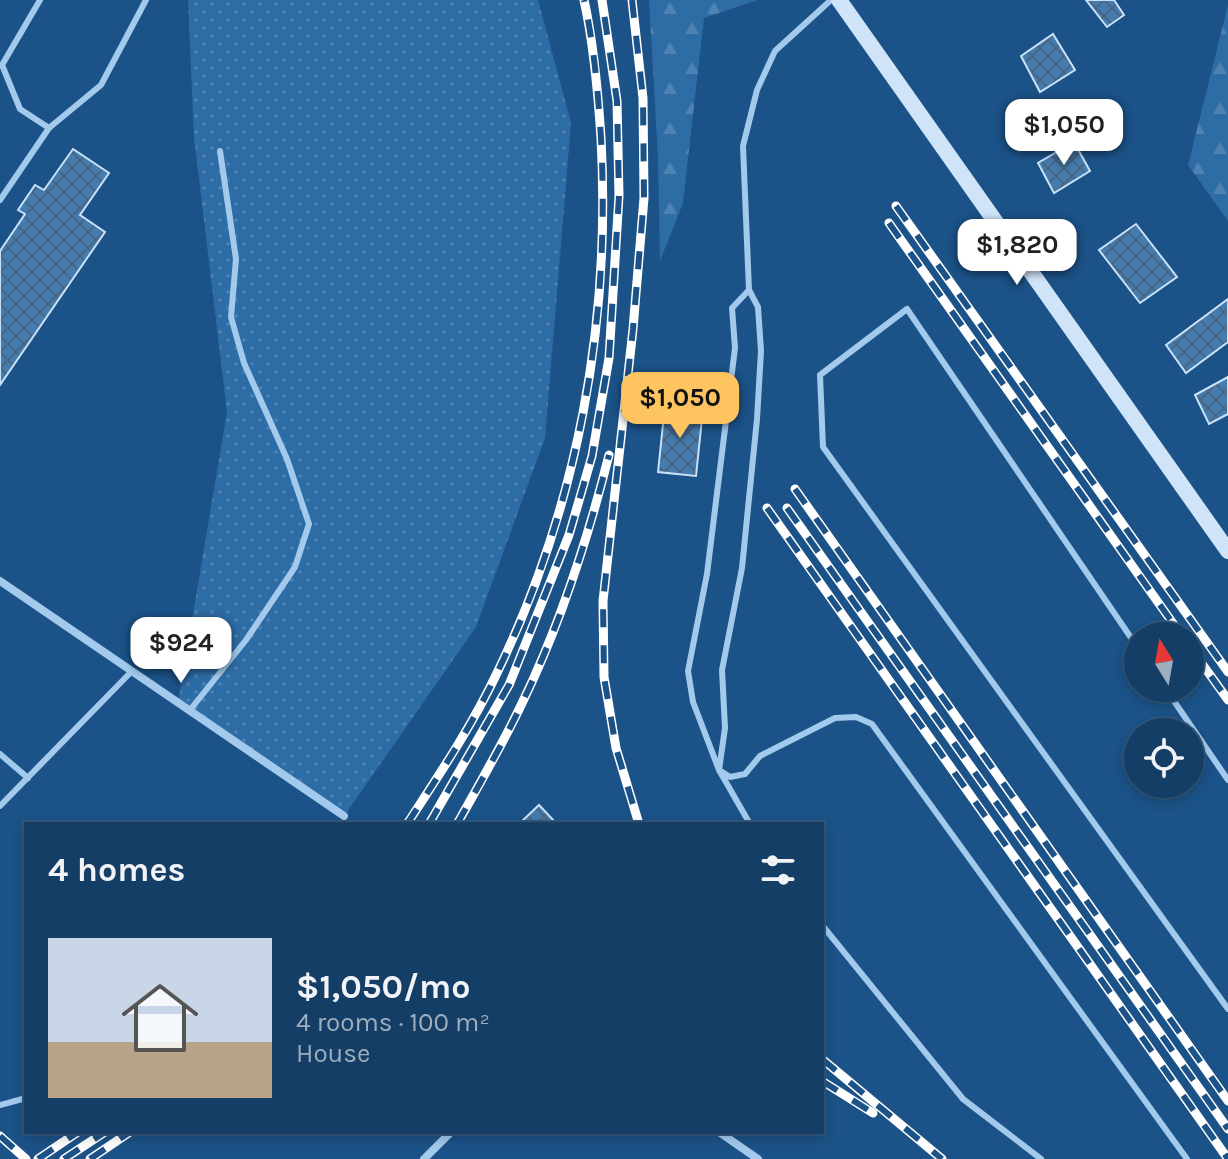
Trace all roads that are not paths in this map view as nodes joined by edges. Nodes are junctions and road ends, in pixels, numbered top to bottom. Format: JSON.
{"nodes":[{"id":1,"x":40,"y":0,"type":"edge"},
{"id":2,"x":146,"y":0,"type":"edge"},
{"id":3,"x":831,"y":0,"type":"edge"},
{"id":4,"x":839,"y":0,"type":"edge"},
{"id":5,"x":49,"y":128,"type":"junction"},
{"id":6,"x":220,"y":151,"type":"dead end"},
{"id":7,"x":0,"y":200,"type":"edge"},
{"id":8,"x":749,"y":290,"type":"junction"},
{"id":9,"x":1228,"y":551,"type":"edge"},
{"id":10,"x":0,"y":581,"type":"edge"},
{"id":11,"x":1124,"y":627,"type":"edge"},
{"id":12,"x":132,"y":671,"type":"junction"},
{"id":13,"x":1175,"y":702,"type":"edge"},
{"id":14,"x":190,"y":710,"type":"junction"},
{"id":15,"x":0,"y":754,"type":"edge"},
{"id":16,"x":719,"y":770,"type":"junction"},
{"id":17,"x":28,"y":778,"type":"junction"},
{"id":18,"x":1228,"y":780,"type":"edge"},
{"id":19,"x":0,"y":806,"type":"edge"},
{"id":20,"x":342,"y":820,"type":"edge"},
{"id":21,"x":749,"y":822,"type":"edge"},
{"id":22,"x":824,"y":927,"type":"edge"},
{"id":23,"x":1228,"y":1009,"type":"edge"},
{"id":24,"x":24,"y":1099,"type":"edge"},
{"id":25,"x":0,"y":1105,"type":"edge"},
{"id":26,"x":449,"y":1134,"type":"edge"},
{"id":27,"x":722,"y":1134,"type":"edge"},
{"id":28,"x":424,"y":1159,"type":"edge"},
{"id":29,"x":758,"y":1159,"type":"edge"},
{"id":30,"x":1041,"y":1159,"type":"edge"},
{"id":31,"x":1187,"y":1159,"type":"edge"}],
"edges":[{"from":1,"to":5,"type":"lane"},
{"from":2,"to":5,"type":"lane"},
{"from":3,"to":8,"type":"lane"},
{"from":4,"to":9,"type":"street"},
{"from":5,"to":7,"type":"lane"},
{"from":6,"to":14,"type":"lane"},
{"from":8,"to":16,"type":"lane"},
{"from":8,"to":16,"type":"lane"},
{"from":10,"to":12,"type":"street"},
{"from":11,"to":23,"type":"lane"},
{"from":12,"to":14,"type":"street"},
{"from":12,"to":17,"type":"lane"},
{"from":13,"to":18,"type":"lane"},
{"from":14,"to":20,"type":"street"},
{"from":15,"to":17,"type":"lane"},
{"from":16,"to":21,"type":"lane"},
{"from":16,"to":31,"type":"lane"},
{"from":17,"to":19,"type":"lane"},
{"from":22,"to":30,"type":"lane"},
{"from":24,"to":25,"type":"lane"},
{"from":26,"to":28,"type":"street"},
{"from":27,"to":29,"type":"street"}]}
